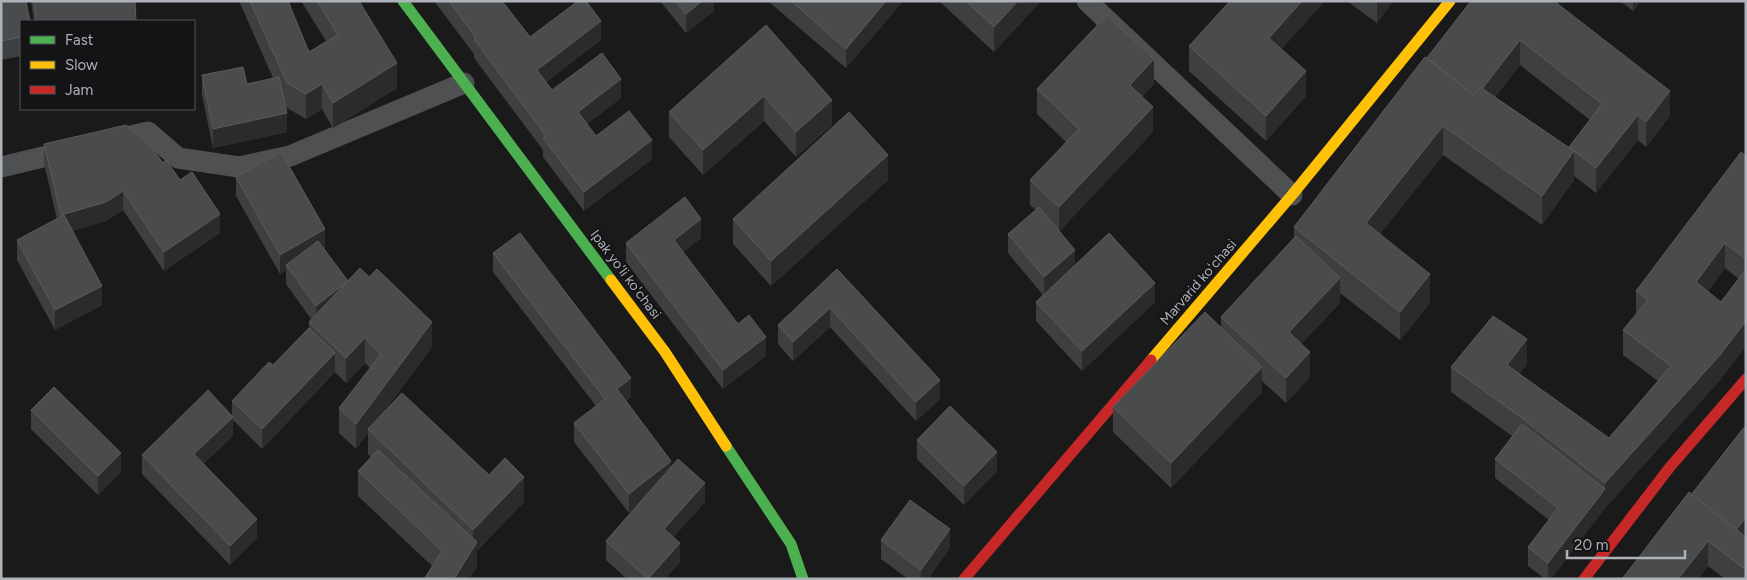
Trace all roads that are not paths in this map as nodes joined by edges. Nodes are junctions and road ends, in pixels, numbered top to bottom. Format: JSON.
{"nodes":[{"id":1,"x":403,"y":1,"type":"edge"},
{"id":2,"x":1087,"y":1,"type":"edge"},
{"id":3,"x":1450,"y":1,"type":"edge"},
{"id":4,"x":464,"y":83,"type":"junction"},
{"id":5,"x":1,"y":167,"type":"edge"},
{"id":6,"x":1292,"y":195,"type":"junction"},
{"id":7,"x":1746,"y":379,"type":"edge"},
{"id":8,"x":803,"y":579,"type":"edge"},
{"id":9,"x":964,"y":579,"type":"edge"},
{"id":10,"x":1584,"y":579,"type":"edge"}],
"edges":[{"from":1,"to":4,"type":"street","name":"Ipak yo'li ko'chasi"},
{"from":2,"to":6,"type":"lane"},
{"from":3,"to":6,"type":"street","name":"Marvarid koʻchasi"},
{"from":4,"to":5,"type":"lane"},
{"from":4,"to":8,"type":"street","name":"Ipak yo'li ko'chasi"},
{"from":6,"to":9,"type":"street","name":"Marvarid koʻchasi"},
{"from":7,"to":10,"type":"street"}]}
